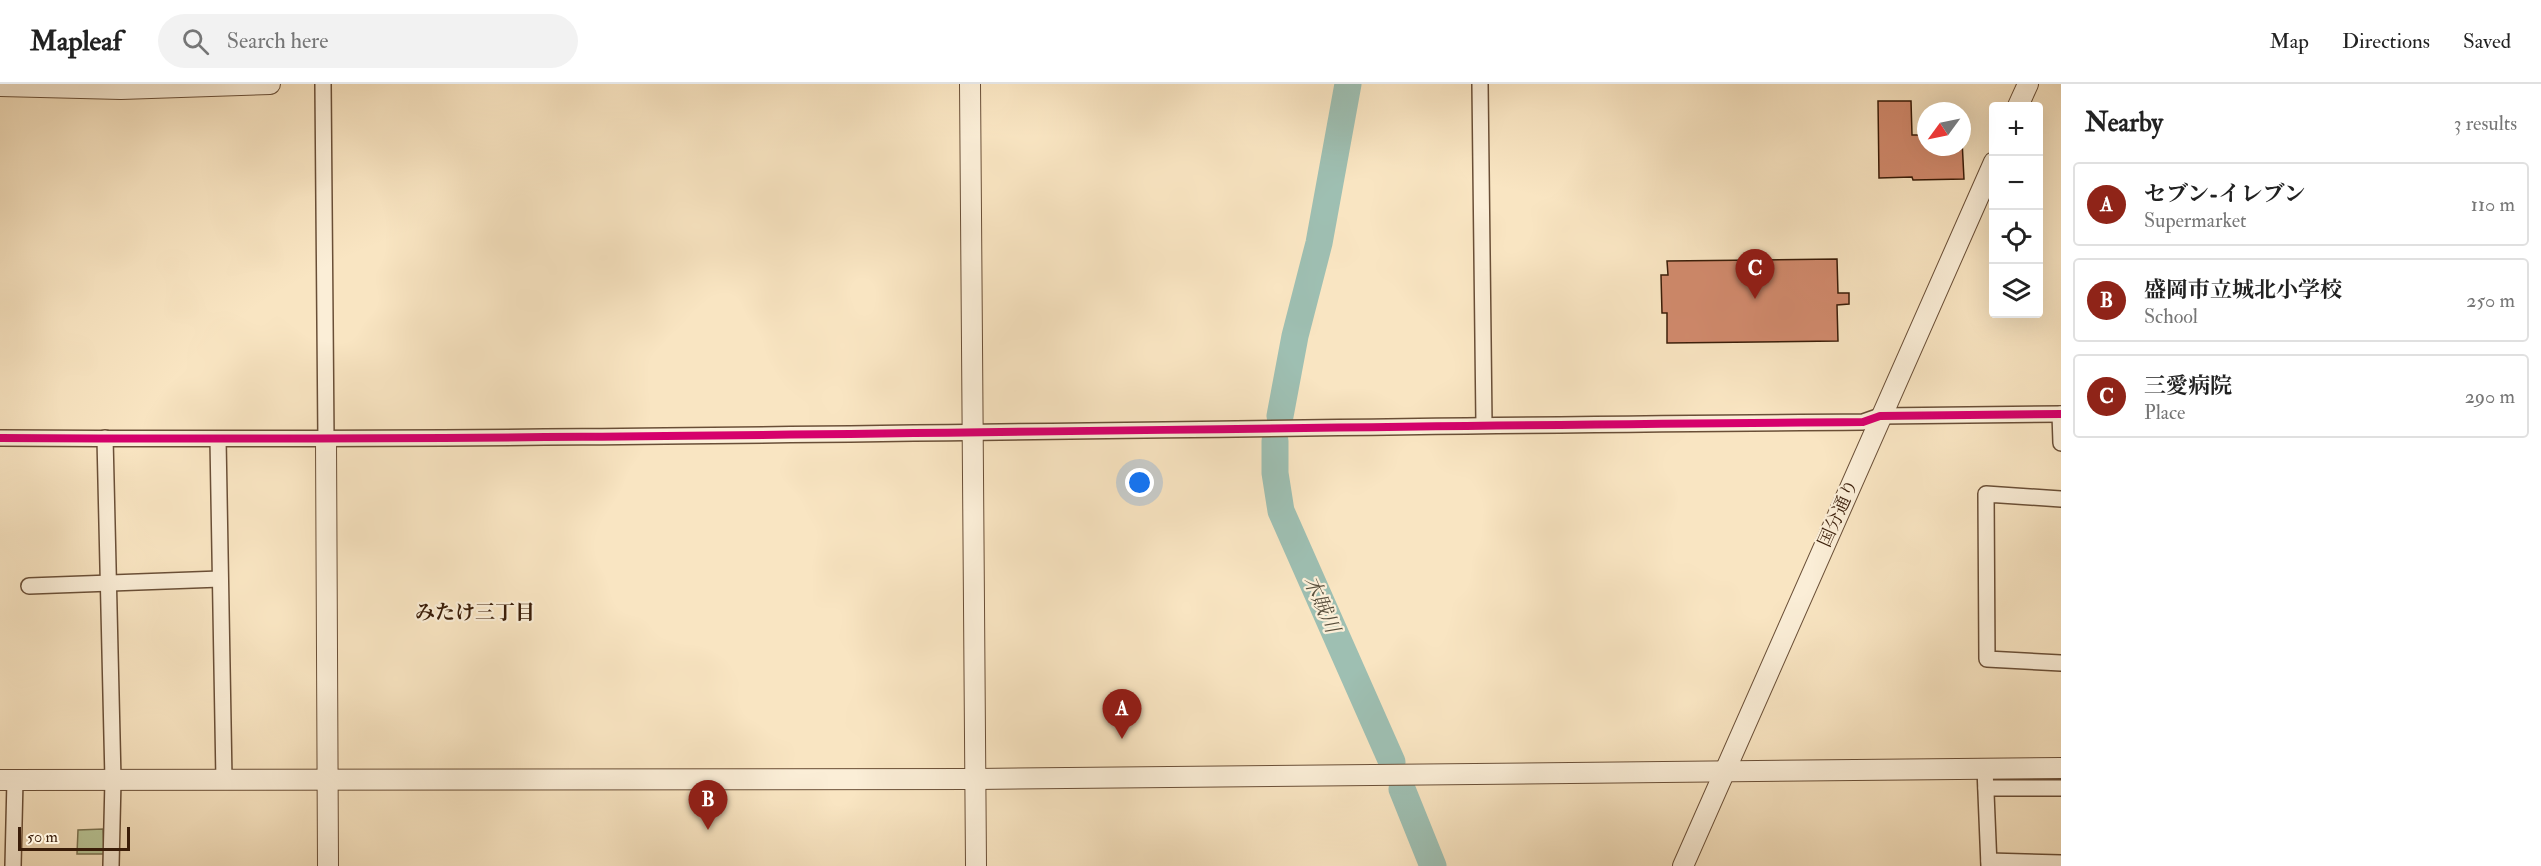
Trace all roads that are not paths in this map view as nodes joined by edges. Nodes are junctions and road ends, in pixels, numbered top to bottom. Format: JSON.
{"nodes":[{"id":1,"x":270,"y":84,"type":"edge"},
{"id":2,"x":323,"y":84,"type":"edge"},
{"id":3,"x":970,"y":84,"type":"edge"},
{"id":4,"x":1480,"y":84,"type":"edge"},
{"id":5,"x":2028,"y":84,"type":"edge"},
{"id":6,"x":0,"y":87,"type":"edge"},
{"id":7,"x":2020,"y":102,"type":"edge"},
{"id":8,"x":1989,"y":173,"type":"edge"},
{"id":9,"x":2061,"y":414,"type":"edge"},
{"id":10,"x":1880,"y":416,"type":"junction"},
{"id":11,"x":1484,"y":424,"type":"junction"},
{"id":12,"x":973,"y":433,"type":"junction"},
{"id":13,"x":0,"y":438,"type":"edge"},
{"id":14,"x":105,"y":438,"type":"junction"},
{"id":15,"x":218,"y":439,"type":"junction"},
{"id":16,"x":326,"y":440,"type":"junction"},
{"id":17,"x":2061,"y":443,"type":"edge"},
{"id":18,"x":2061,"y":499,"type":"edge"},
{"id":19,"x":220,"y":579,"type":"junction"},
{"id":20,"x":109,"y":584,"type":"junction"},
{"id":21,"x":29,"y":586,"type":"dead end"},
{"id":22,"x":2061,"y":663,"type":"edge"},
{"id":23,"x":2061,"y":768,"type":"edge"},
{"id":24,"x":1724,"y":772,"type":"junction"},
{"id":25,"x":1986,"y":778,"type":"junction"},
{"id":26,"x":976,"y":779,"type":"junction"},
{"id":27,"x":7,"y":780,"type":"edge"},
{"id":28,"x":113,"y":780,"type":"junction"},
{"id":29,"x":224,"y":780,"type":"junction"},
{"id":30,"x":328,"y":780,"type":"junction"},
{"id":31,"x":2061,"y":788,"type":"edge"},
{"id":32,"x":1989,"y":863,"type":"edge"},
{"id":33,"x":2061,"y":863,"type":"edge"},
{"id":34,"x":13,"y":866,"type":"edge"},
{"id":35,"x":111,"y":866,"type":"edge"},
{"id":36,"x":328,"y":866,"type":"edge"},
{"id":37,"x":976,"y":866,"type":"edge"},
{"id":38,"x":1683,"y":866,"type":"edge"}],
"edges":[{"from":1,"to":6,"type":"street"},
{"from":2,"to":16,"type":"street"},
{"from":3,"to":12,"type":"street"},
{"from":4,"to":11,"type":"street"},
{"from":5,"to":7,"type":"street"},
{"from":8,"to":10,"type":"street","name":"国分通り"},
{"from":9,"to":10,"type":"street"},
{"from":9,"to":17,"type":"street"},
{"from":10,"to":11,"type":"street"},
{"from":10,"to":24,"type":"street","name":"国分通り"},
{"from":11,"to":12,"type":"street"},
{"from":12,"to":16,"type":"street"},
{"from":12,"to":26,"type":"street"},
{"from":13,"to":14,"type":"street"},
{"from":14,"to":15,"type":"street"},
{"from":14,"to":20,"type":"street"},
{"from":15,"to":16,"type":"street"},
{"from":15,"to":19,"type":"street"},
{"from":16,"to":30,"type":"street"},
{"from":18,"to":22,"type":"street"},
{"from":19,"to":20,"type":"street"},
{"from":19,"to":29,"type":"street"},
{"from":20,"to":21,"type":"street"},
{"from":20,"to":28,"type":"street"},
{"from":23,"to":25,"type":"street"},
{"from":24,"to":25,"type":"street"},
{"from":24,"to":26,"type":"street"},
{"from":24,"to":38,"type":"street","name":"国分通り"},
{"from":25,"to":31,"type":"street"},
{"from":25,"to":32,"type":"street"},
{"from":26,"to":30,"type":"street"},
{"from":26,"to":37,"type":"street"},
{"from":27,"to":28,"type":"street"},
{"from":27,"to":34,"type":"street"},
{"from":28,"to":29,"type":"street"},
{"from":28,"to":35,"type":"street"},
{"from":29,"to":30,"type":"street"},
{"from":30,"to":36,"type":"street"},
{"from":32,"to":33,"type":"street"}]}
